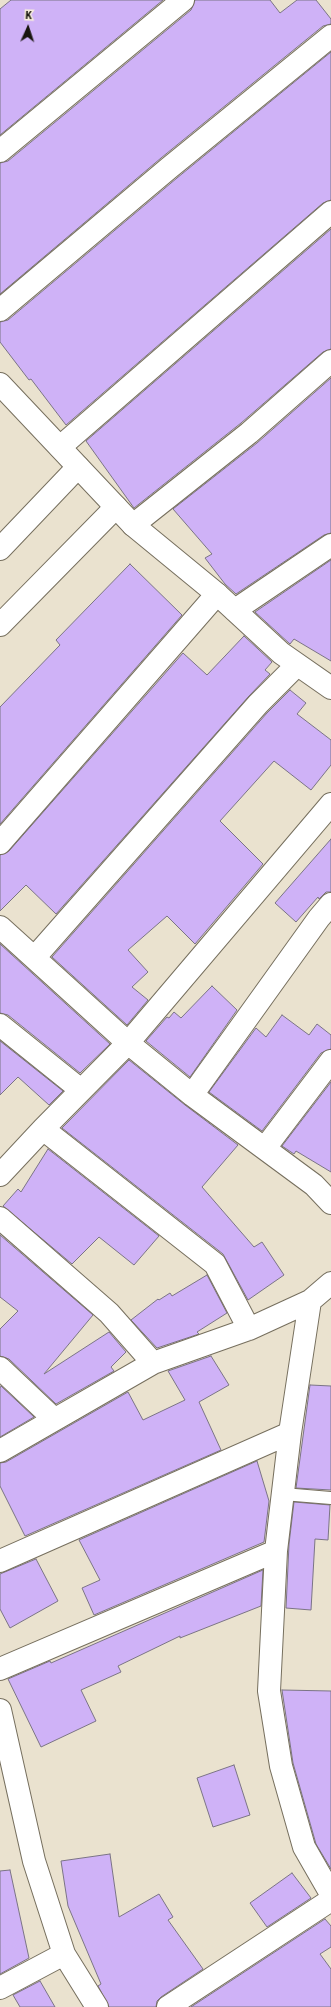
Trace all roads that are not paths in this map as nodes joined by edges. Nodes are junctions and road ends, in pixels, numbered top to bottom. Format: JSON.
{"nodes":[{"id":1,"x":183,"y":0,"type":"edge"},
{"id":2,"x":331,"y":36,"type":"edge"},
{"id":3,"x":0,"y":151,"type":"edge"},
{"id":4,"x":331,"y":212,"type":"edge"},
{"id":5,"x":0,"y":310,"type":"edge"},
{"id":6,"x":331,"y":361,"type":"edge"},
{"id":7,"x":0,"y":385,"type":"edge"},
{"id":8,"x":60,"y":447,"type":"junction"},
{"id":9,"x":78,"y":467,"type":"junction"},
{"id":10,"x":116,"y":507,"type":"junction"},
{"id":11,"x":133,"y":525,"type":"junction"},
{"id":12,"x":331,"y":545,"type":"edge"},
{"id":13,"x":0,"y":549,"type":"edge"},
{"id":14,"x":217,"y":594,"type":"junction"},
{"id":15,"x":235,"y":610,"type":"junction"},
{"id":16,"x":0,"y":625,"type":"edge"},
{"id":17,"x":297,"y":665,"type":"junction"},
{"id":18,"x":331,"y":688,"type":"edge"},
{"id":19,"x":331,"y":804,"type":"edge"},
{"id":20,"x":0,"y":843,"type":"edge"},
{"id":21,"x":331,"y":904,"type":"edge"},
{"id":22,"x":0,"y":927,"type":"edge"},
{"id":23,"x":34,"y":957,"type":"junction"},
{"id":24,"x":0,"y":1025,"type":"edge"},
{"id":25,"x":128,"y":1043,"type":"junction"},
{"id":26,"x":331,"y":1061,"type":"edge"},
{"id":27,"x":81,"y":1090,"type":"junction"},
{"id":28,"x":192,"y":1095,"type":"junction"},
{"id":29,"x":43,"y":1129,"type":"junction"},
{"id":30,"x":265,"y":1148,"type":"junction"},
{"id":31,"x":0,"y":1175,"type":"edge"},
{"id":32,"x":331,"y":1203,"type":"edge"},
{"id":33,"x":0,"y":1218,"type":"edge"},
{"id":34,"x":331,"y":1283,"type":"edge"},
{"id":35,"x":310,"y":1301,"type":"junction"},
{"id":36,"x":249,"y":1329,"type":"junction"},
{"id":37,"x":153,"y":1362,"type":"junction"},
{"id":38,"x":0,"y":1368,"type":"edge"},
{"id":39,"x":54,"y":1419,"type":"junction"},
{"id":40,"x":290,"y":1433,"type":"junction"},
{"id":41,"x":0,"y":1451,"type":"edge"},
{"id":42,"x":283,"y":1494,"type":"junction"},
{"id":43,"x":331,"y":1498,"type":"edge"},
{"id":44,"x":276,"y":1551,"type":"junction"},
{"id":45,"x":0,"y":1561,"type":"edge"},
{"id":46,"x":0,"y":1669,"type":"edge"},
{"id":47,"x":0,"y":1710,"type":"edge"},
{"id":48,"x":331,"y":1894,"type":"edge"},
{"id":49,"x":331,"y":1900,"type":"edge"},
{"id":50,"x":64,"y":1954,"type":"junction"},
{"id":51,"x":0,"y":1988,"type":"edge"},
{"id":52,"x":97,"y":2007,"type":"edge"},
{"id":53,"x":168,"y":2007,"type":"edge"}],
"edges":[{"from":1,"to":3,"type":"street"},
{"from":2,"to":5,"type":"street"},
{"from":4,"to":8,"type":"street"},
{"from":6,"to":11,"type":"street"},
{"from":7,"to":8,"type":"street"},
{"from":8,"to":9,"type":"street"},
{"from":9,"to":10,"type":"street"},
{"from":9,"to":13,"type":"street"},
{"from":10,"to":11,"type":"street"},
{"from":10,"to":16,"type":"street"},
{"from":11,"to":14,"type":"street"},
{"from":12,"to":15,"type":"street"},
{"from":14,"to":15,"type":"street"},
{"from":14,"to":20,"type":"street"},
{"from":15,"to":17,"type":"street"},
{"from":17,"to":18,"type":"street"},
{"from":17,"to":23,"type":"street"},
{"from":19,"to":25,"type":"street"},
{"from":21,"to":28,"type":"street"},
{"from":22,"to":23,"type":"street"},
{"from":23,"to":25,"type":"street"},
{"from":24,"to":27,"type":"street"},
{"from":25,"to":27,"type":"street"},
{"from":25,"to":28,"type":"street"},
{"from":26,"to":30,"type":"street"},
{"from":27,"to":29,"type":"street"},
{"from":28,"to":30,"type":"street"},
{"from":29,"to":31,"type":"street"},
{"from":29,"to":36,"type":"street"},
{"from":30,"to":32,"type":"street"},
{"from":33,"to":37,"type":"street"},
{"from":34,"to":35,"type":"street"},
{"from":35,"to":36,"type":"street"},
{"from":35,"to":40,"type":"street"},
{"from":36,"to":37,"type":"street"},
{"from":37,"to":39,"type":"street"},
{"from":38,"to":39,"type":"street"},
{"from":39,"to":41,"type":"street"},
{"from":40,"to":42,"type":"street"},
{"from":40,"to":45,"type":"street"},
{"from":42,"to":43,"type":"lane"},
{"from":42,"to":44,"type":"street"},
{"from":44,"to":46,"type":"street"},
{"from":44,"to":48,"type":"street"},
{"from":47,"to":50,"type":"street"},
{"from":49,"to":53,"type":"street"},
{"from":50,"to":51,"type":"street"},
{"from":50,"to":52,"type":"street"}]}
